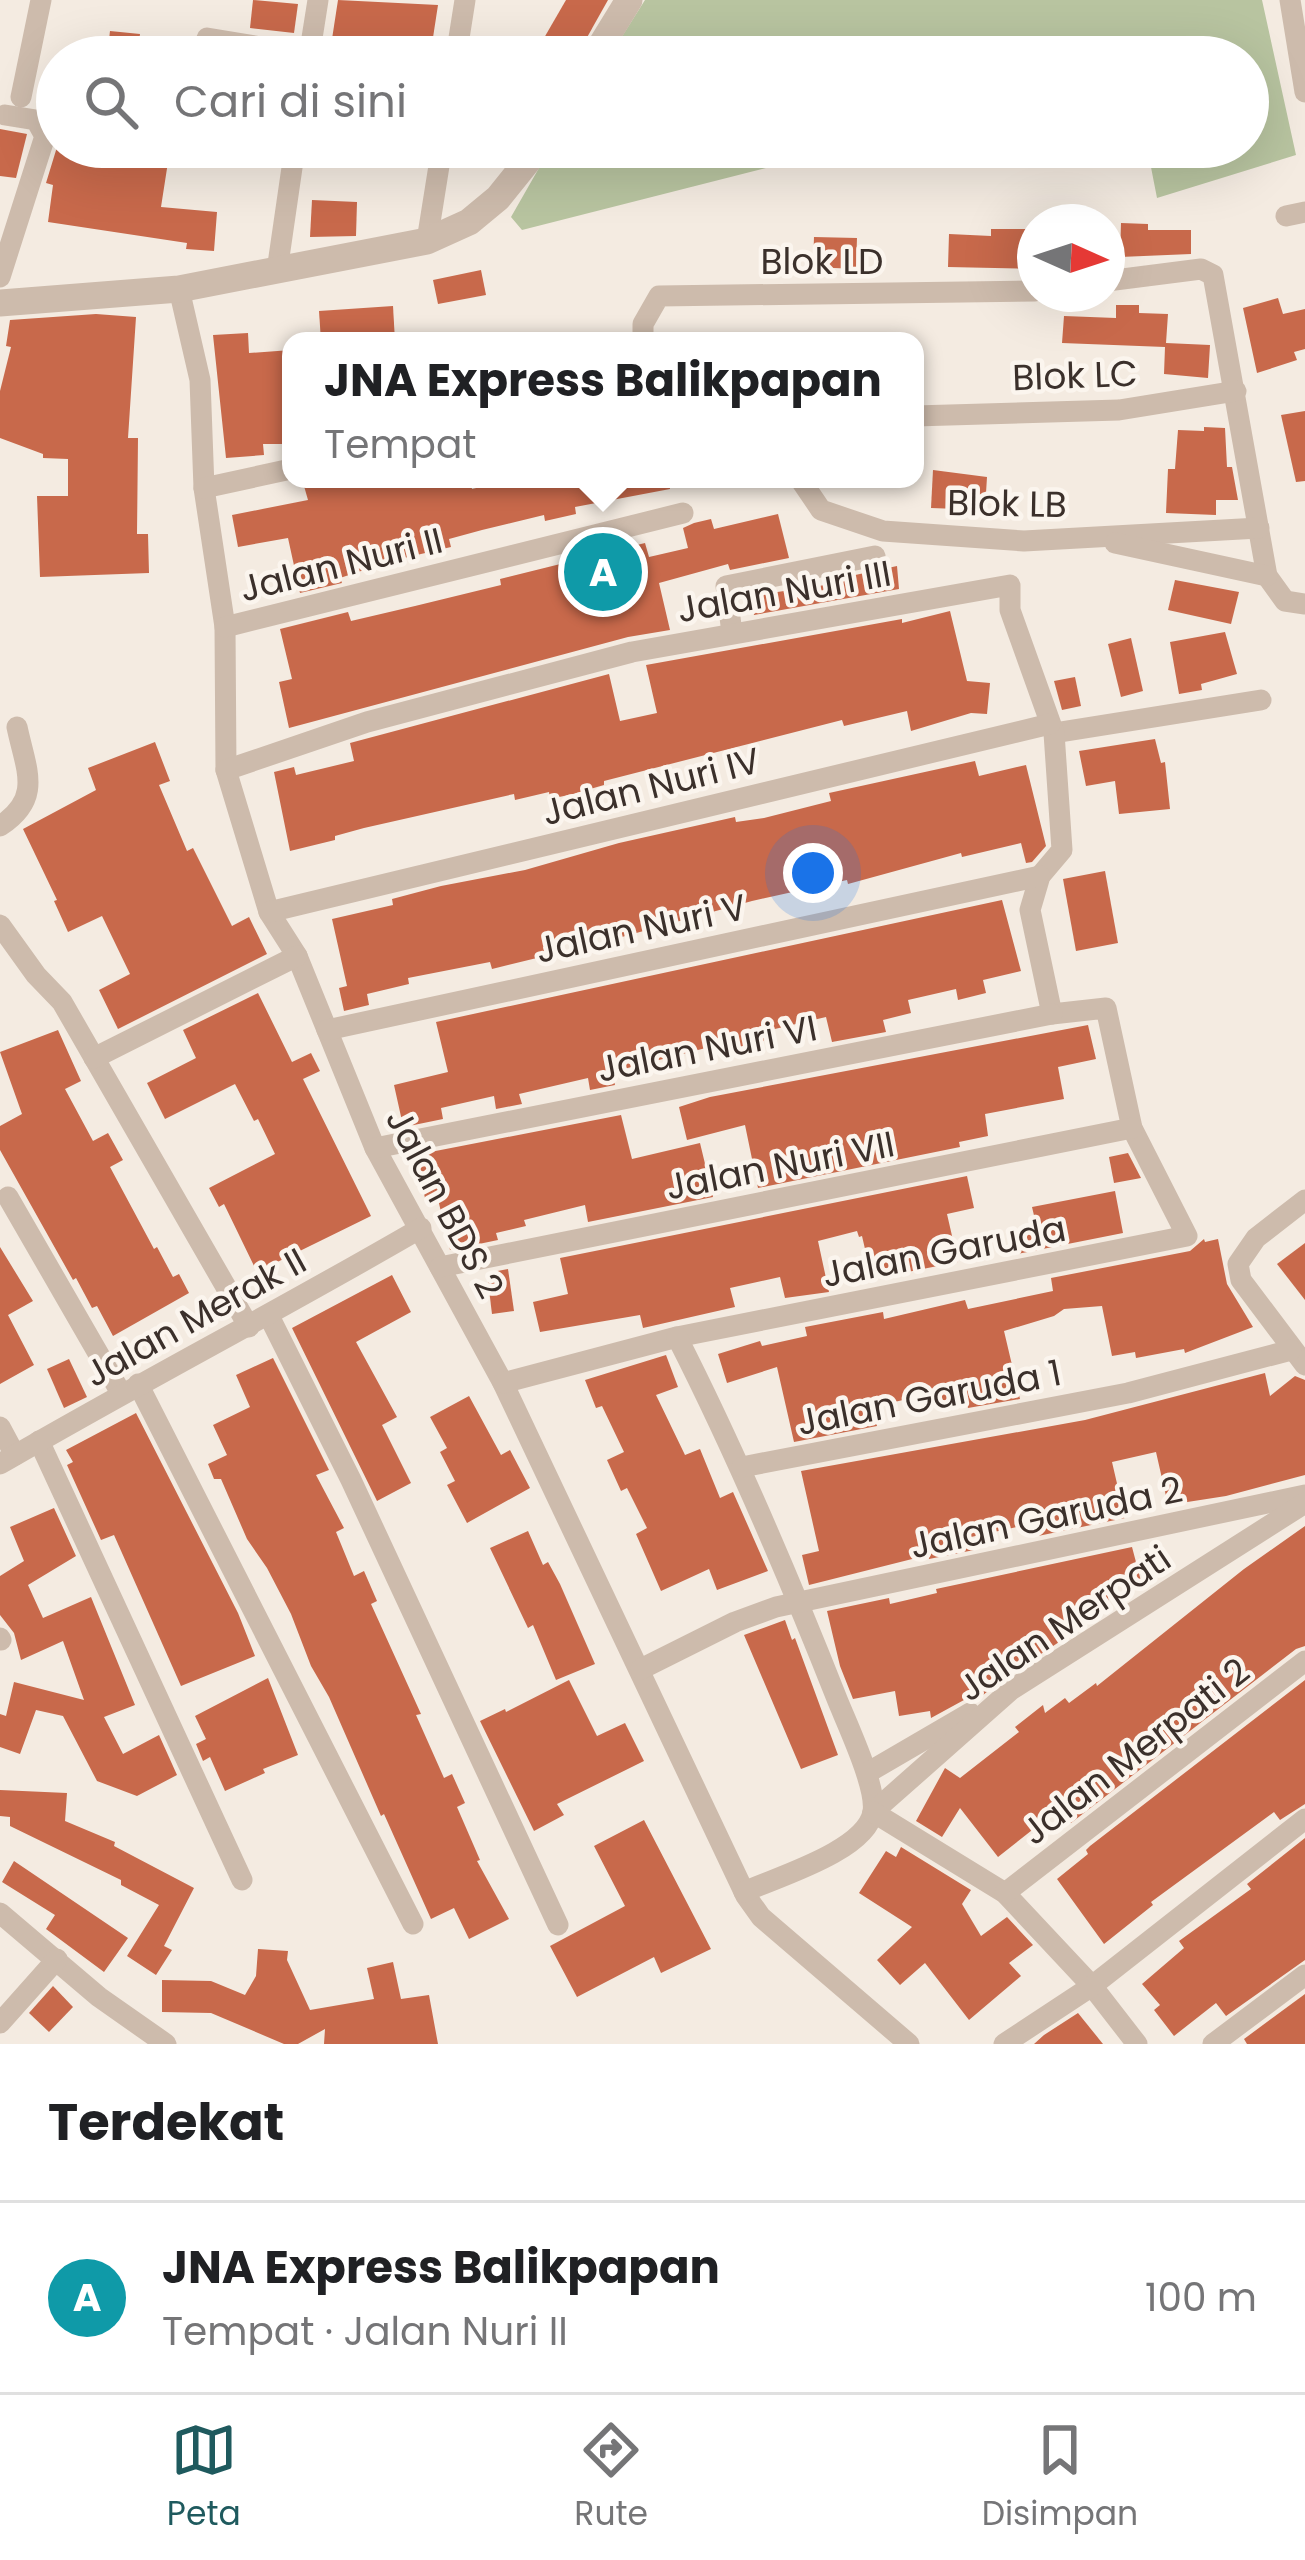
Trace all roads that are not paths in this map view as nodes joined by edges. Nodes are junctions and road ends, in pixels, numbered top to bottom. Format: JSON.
{"nodes":[{"id":1,"x":40,"y":0,"type":"edge"},
{"id":2,"x":318,"y":0,"type":"edge"},
{"id":3,"x":465,"y":0,"type":"edge"},
{"id":4,"x":629,"y":0,"type":"edge"},
{"id":5,"x":1297,"y":10,"type":"edge"},
{"id":6,"x":312,"y":36,"type":"edge"},
{"id":7,"x":459,"y":36,"type":"edge"},
{"id":8,"x":607,"y":36,"type":"edge"},
{"id":9,"x":1305,"y":92,"type":"edge"},
{"id":10,"x":21,"y":97,"type":"dead end"},
{"id":11,"x":4,"y":115,"type":"dead end"},
{"id":12,"x":36,"y":121,"type":"edge"},
{"id":13,"x":36,"y":164,"type":"edge"},
{"id":14,"x":292,"y":168,"type":"edge"},
{"id":15,"x":439,"y":168,"type":"edge"},
{"id":16,"x":522,"y":168,"type":"edge"},
{"id":17,"x":427,"y":241,"type":"junction"},
{"id":18,"x":278,"y":271,"type":"junction"},
{"id":19,"x":0,"y":277,"type":"edge"},
{"id":20,"x":1125,"y":278,"type":"edge"},
{"id":21,"x":179,"y":289,"type":"junction"},
{"id":22,"x":1017,"y":291,"type":"edge"},
{"id":23,"x":0,"y":303,"type":"edge"},
{"id":24,"x":643,"y":332,"type":"edge"},
{"id":25,"x":1236,"y":391,"type":"junction"},
{"id":26,"x":924,"y":416,"type":"edge"},
{"id":27,"x":282,"y":472,"type":"edge"},
{"id":28,"x":204,"y":488,"type":"junction"},
{"id":29,"x":806,"y":488,"type":"edge"},
{"id":30,"x":683,"y":513,"type":"dead end"},
{"id":31,"x":1259,"y":528,"type":"junction"},
{"id":32,"x":1089,"y":538,"type":"junction"},
{"id":33,"x":875,"y":556,"type":"dead end"},
{"id":34,"x":1267,"y":576,"type":"junction"},
{"id":35,"x":1305,"y":604,"type":"edge"},
{"id":36,"x":224,"y":627,"type":"junction"},
{"id":37,"x":732,"y":633,"type":"junction"},
{"id":38,"x":1261,"y":700,"type":"dead end"},
{"id":39,"x":17,"y":727,"type":"dead end"},
{"id":40,"x":1052,"y":728,"type":"junction"},
{"id":41,"x":226,"y":770,"type":"junction"},
{"id":42,"x":0,"y":826,"type":"edge"},
{"id":43,"x":1040,"y":876,"type":"junction"},
{"id":44,"x":269,"y":912,"type":"junction"},
{"id":45,"x":4,"y":942,"type":"edge"},
{"id":46,"x":297,"y":956,"type":"junction"},
{"id":47,"x":1052,"y":1013,"type":"junction"},
{"id":48,"x":327,"y":1030,"type":"junction"},
{"id":49,"x":94,"y":1058,"type":"junction"},
{"id":50,"x":1132,"y":1128,"type":"junction"},
{"id":51,"x":375,"y":1148,"type":"junction"},
{"id":52,"x":8,"y":1197,"type":"dead end"},
{"id":53,"x":1305,"y":1200,"type":"edge"},
{"id":54,"x":421,"y":1228,"type":"junction"},
{"id":55,"x":440,"y":1267,"type":"junction"},
{"id":56,"x":259,"y":1322,"type":"junction"},
{"id":57,"x":677,"y":1336,"type":"junction"},
{"id":58,"x":1298,"y":1358,"type":"edge"},
{"id":59,"x":503,"y":1383,"type":"junction"},
{"id":60,"x":130,"y":1389,"type":"junction"},
{"id":61,"x":0,"y":1427,"type":"edge"},
{"id":62,"x":39,"y":1441,"type":"junction"},
{"id":63,"x":8,"y":1460,"type":"edge"},
{"id":64,"x":742,"y":1467,"type":"junction"},
{"id":65,"x":1305,"y":1499,"type":"edge"},
{"id":66,"x":800,"y":1604,"type":"junction"},
{"id":67,"x":1305,"y":1660,"type":"edge"},
{"id":68,"x":640,"y":1669,"type":"junction"},
{"id":69,"x":1011,"y":1690,"type":"junction"},
{"id":70,"x":867,"y":1773,"type":"junction"},
{"id":71,"x":873,"y":1813,"type":"junction"},
{"id":72,"x":1305,"y":1820,"type":"edge"},
{"id":73,"x":242,"y":1880,"type":"dead end"},
{"id":74,"x":744,"y":1892,"type":"junction"},
{"id":75,"x":1005,"y":1893,"type":"junction"},
{"id":76,"x":0,"y":1913,"type":"edge"},
{"id":77,"x":413,"y":1924,"type":"dead end"},
{"id":78,"x":558,"y":1925,"type":"dead end"},
{"id":79,"x":57,"y":1959,"type":"junction"},
{"id":80,"x":1305,"y":1975,"type":"edge"},
{"id":81,"x":1092,"y":1986,"type":"junction"},
{"id":82,"x":0,"y":2023,"type":"edge"},
{"id":83,"x":166,"y":2044,"type":"edge"},
{"id":84,"x":909,"y":2044,"type":"edge"},
{"id":85,"x":1004,"y":2044,"type":"edge"},
{"id":86,"x":1137,"y":2044,"type":"edge"},
{"id":87,"x":1214,"y":2044,"type":"edge"}],
"edges":[{"from":1,"to":10,"type":"street"},
{"from":2,"to":6,"type":"street"},
{"from":3,"to":7,"type":"street"},
{"from":4,"to":8,"type":"street"},
{"from":5,"to":9,"type":"street"},
{"from":11,"to":12,"type":"street"},
{"from":13,"to":19,"type":"street"},
{"from":14,"to":18,"type":"street"},
{"from":15,"to":17,"type":"street"},
{"from":16,"to":17,"type":"street"},
{"from":17,"to":18,"type":"street"},
{"from":18,"to":21,"type":"street"},
{"from":20,"to":25,"type":"street"},
{"from":21,"to":23,"type":"street"},
{"from":21,"to":28,"type":"street","name":"Jalan BDS 2"},
{"from":22,"to":24,"type":"street","name":"Blok LD"},
{"from":25,"to":26,"type":"street","name":"Blok LC"},
{"from":25,"to":31,"type":"street"},
{"from":27,"to":28,"type":"street"},
{"from":28,"to":36,"type":"street","name":"Jalan BDS 2"},
{"from":29,"to":32,"type":"street","name":"Blok LB"},
{"from":30,"to":36,"type":"street","name":"Jalan Nuri II"},
{"from":31,"to":32,"type":"street","name":"Blok LB"},
{"from":31,"to":34,"type":"street"},
{"from":32,"to":34,"type":"street","name":"Blok LB"},
{"from":33,"to":37,"type":"street"},
{"from":34,"to":35,"type":"street"},
{"from":36,"to":41,"type":"street","name":"Jalan BDS 2"},
{"from":37,"to":40,"type":"street","name":"Jalan Nuri III"},
{"from":37,"to":41,"type":"street","name":"Jalan Nuri III"},
{"from":38,"to":40,"type":"street","name":"Jalan Nuri IV"},
{"from":39,"to":42,"type":"street"},
{"from":40,"to":43,"type":"street"},
{"from":40,"to":44,"type":"street","name":"Jalan Nuri IV"},
{"from":41,"to":44,"type":"street","name":"Jalan BDS 2"},
{"from":43,"to":47,"type":"street"},
{"from":43,"to":48,"type":"street","name":"Jalan Nuri V"},
{"from":44,"to":46,"type":"street","name":"Jalan BDS 2"},
{"from":45,"to":49,"type":"street"},
{"from":46,"to":48,"type":"street","name":"Jalan BDS 2"},
{"from":46,"to":49,"type":"street"},
{"from":47,"to":50,"type":"street","name":"Jalan Nuri VI"},
{"from":47,"to":51,"type":"street","name":"Jalan Nuri VI"},
{"from":48,"to":51,"type":"street","name":"Jalan BDS 2"},
{"from":49,"to":56,"type":"street"},
{"from":50,"to":55,"type":"street","name":"Jalan Nuri VII"},
{"from":50,"to":57,"type":"street","name":"Jalan Garuda"},
{"from":51,"to":54,"type":"street","name":"Jalan BDS 2"},
{"from":52,"to":60,"type":"street"},
{"from":53,"to":58,"type":"street"},
{"from":54,"to":55,"type":"street","name":"Jalan BDS 2"},
{"from":54,"to":56,"type":"street","name":"Jalan Merak II"},
{"from":55,"to":59,"type":"street","name":"Jalan BDS 2"},
{"from":56,"to":60,"type":"street","name":"Jalan Merak II"},
{"from":56,"to":78,"type":"street"},
{"from":57,"to":59,"type":"street"},
{"from":57,"to":64,"type":"street"},
{"from":58,"to":64,"type":"street","name":"Jalan Garuda 1"},
{"from":59,"to":68,"type":"street","name":"Jalan BDS 2"},
{"from":60,"to":62,"type":"street","name":"Jalan Merak II"},
{"from":60,"to":77,"type":"street"},
{"from":61,"to":63,"type":"street"},
{"from":62,"to":63,"type":"street","name":"Jalan Merak II"},
{"from":62,"to":73,"type":"street"},
{"from":64,"to":66,"type":"street"},
{"from":65,"to":66,"type":"street","name":"Jalan Garuda 2"},
{"from":65,"to":69,"type":"street","name":"Jalan Merpati"},
{"from":66,"to":68,"type":"street","name":"Jalan Garuda 2"},
{"from":66,"to":70,"type":"street"},
{"from":67,"to":75,"type":"street","name":"Jalan Merpati 2"},
{"from":68,"to":74,"type":"street","name":"Jalan BDS 2"},
{"from":69,"to":70,"type":"street"},
{"from":69,"to":71,"type":"street","name":"Jalan Merpati"},
{"from":70,"to":71,"type":"street"},
{"from":71,"to":74,"type":"street","name":"Jalan Merpati"},
{"from":71,"to":75,"type":"street"},
{"from":72,"to":81,"type":"street"},
{"from":74,"to":84,"type":"street","name":"Jalan BDS 2"},
{"from":75,"to":81,"type":"street"},
{"from":76,"to":79,"type":"street"},
{"from":79,"to":82,"type":"street"},
{"from":79,"to":83,"type":"street"},
{"from":80,"to":87,"type":"street"},
{"from":81,"to":85,"type":"street"},
{"from":81,"to":86,"type":"street"}]}
